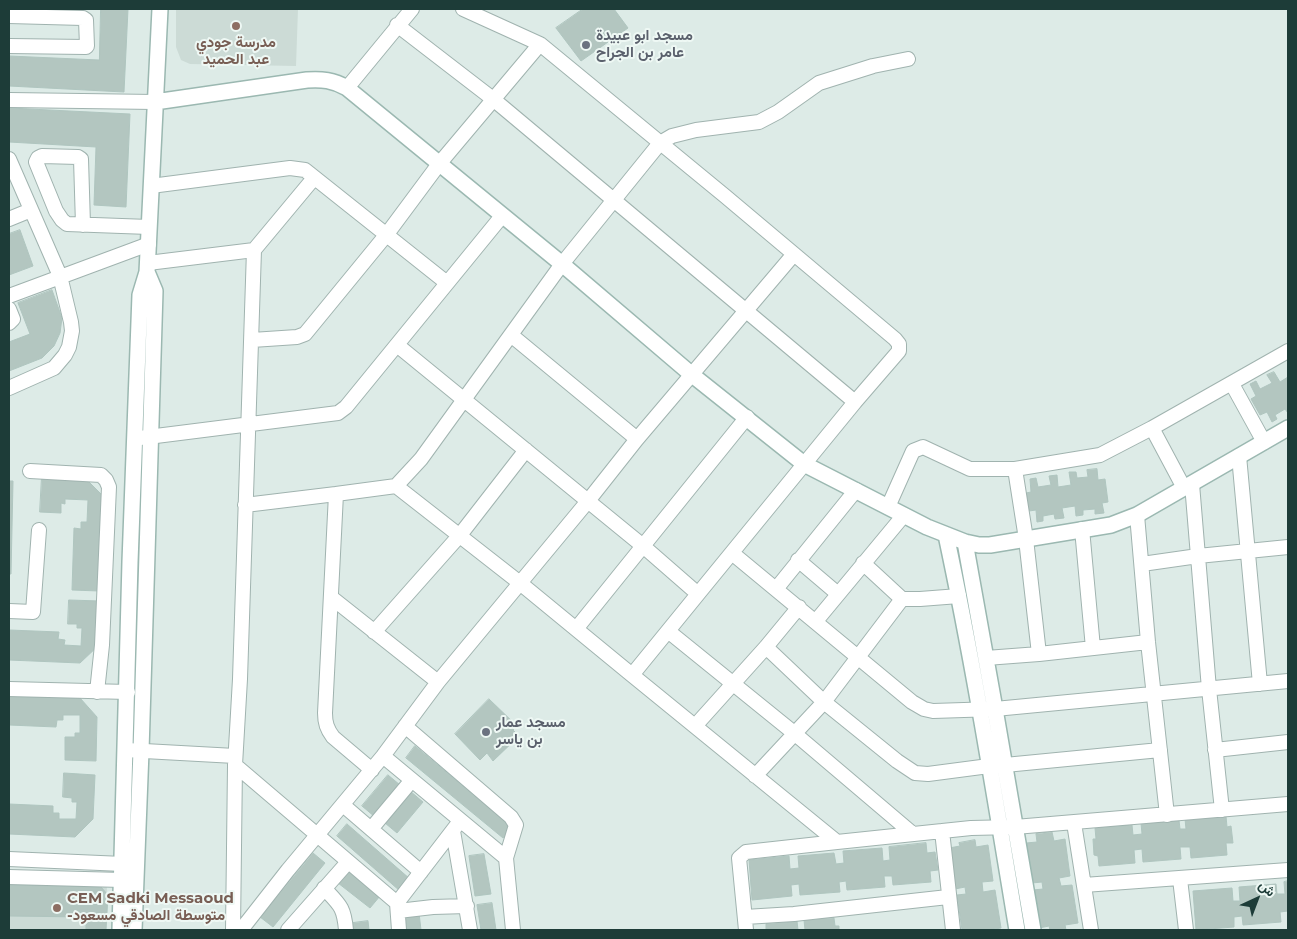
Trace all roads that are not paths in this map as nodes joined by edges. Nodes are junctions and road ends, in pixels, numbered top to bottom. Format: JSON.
{"nodes":[{"id":1,"x":160,"y":9,"type":"edge"},
{"id":2,"x":412,"y":9,"type":"edge"},
{"id":3,"x":463,"y":9,"type":"edge"},
{"id":4,"x":9,"y":16,"type":"edge"},
{"id":5,"x":397,"y":25,"type":"junction"},
{"id":6,"x":540,"y":44,"type":"junction"},
{"id":7,"x":9,"y":46,"type":"edge"},
{"id":8,"x":908,"y":59,"type":"dead end"},
{"id":9,"x":347,"y":88,"type":"junction"},
{"id":10,"x":493,"y":99,"type":"junction"},
{"id":11,"x":9,"y":100,"type":"edge"},
{"id":12,"x":155,"y":102,"type":"junction"},
{"id":13,"x":660,"y":143,"type":"junction"},
{"id":14,"x":9,"y":160,"type":"edge"},
{"id":15,"x":439,"y":164,"type":"junction"},
{"id":16,"x":314,"y":178,"type":"junction"},
{"id":17,"x":151,"y":186,"type":"junction"},
{"id":18,"x":612,"y":200,"type":"junction"},
{"id":19,"x":31,"y":210,"type":"junction"},
{"id":20,"x":502,"y":216,"type":"junction"},
{"id":21,"x":9,"y":219,"type":"edge"},
{"id":22,"x":83,"y":225,"type":"junction"},
{"id":23,"x":149,"y":227,"type":"junction"},
{"id":24,"x":387,"y":234,"type":"junction"},
{"id":25,"x":149,"y":244,"type":"junction"},
{"id":26,"x":254,"y":250,"type":"junction"},
{"id":27,"x":794,"y":254,"type":"junction"},
{"id":28,"x":562,"y":264,"type":"junction"},
{"id":29,"x":148,"y":267,"type":"junction"},
{"id":30,"x":60,"y":276,"type":"junction"},
{"id":31,"x":447,"y":283,"type":"junction"},
{"id":32,"x":9,"y":296,"type":"edge"},
{"id":33,"x":9,"y":308,"type":"edge"},
{"id":34,"x":746,"y":310,"type":"junction"},
{"id":35,"x":9,"y":323,"type":"edge"},
{"id":36,"x":511,"y":335,"type":"junction"},
{"id":37,"x":252,"y":340,"type":"junction"},
{"id":38,"x":397,"y":345,"type":"junction"},
{"id":39,"x":1288,"y":351,"type":"edge"},
{"id":40,"x":692,"y":374,"type":"junction"},
{"id":41,"x":1232,"y":384,"type":"junction"},
{"id":42,"x":9,"y":388,"type":"edge"},
{"id":43,"x":464,"y":400,"type":"junction"},
{"id":44,"x":855,"y":402,"type":"junction"},
{"id":45,"x":748,"y":418,"type":"junction"},
{"id":46,"x":247,"y":424,"type":"junction"},
{"id":47,"x":1152,"y":428,"type":"junction"},
{"id":48,"x":1288,"y":428,"type":"edge"},
{"id":49,"x":143,"y":438,"type":"junction"},
{"id":50,"x":636,"y":439,"type":"junction"},
{"id":51,"x":1264,"y":442,"type":"junction"},
{"id":52,"x":526,"y":450,"type":"junction"},
{"id":53,"x":1239,"y":456,"type":"junction"},
{"id":54,"x":804,"y":464,"type":"junction"},
{"id":55,"x":1015,"y":469,"type":"junction"},
{"id":56,"x":30,"y":471,"type":"dead end"},
{"id":57,"x":396,"y":486,"type":"junction"},
{"id":58,"x":1188,"y":486,"type":"junction"},
{"id":59,"x":856,"y":490,"type":"junction"},
{"id":60,"x":336,"y":494,"type":"junction"},
{"id":61,"x":588,"y":501,"type":"junction"},
{"id":62,"x":246,"y":505,"type":"junction"},
{"id":63,"x":888,"y":507,"type":"junction"},
{"id":64,"x":904,"y":515,"type":"junction"},
{"id":65,"x":1137,"y":515,"type":"junction"},
{"id":66,"x":39,"y":530,"type":"dead end"},
{"id":67,"x":1082,"y":530,"type":"junction"},
{"id":68,"x":460,"y":535,"type":"junction"},
{"id":69,"x":946,"y":536,"type":"junction"},
{"id":70,"x":1026,"y":539,"type":"junction"},
{"id":71,"x":965,"y":542,"type":"junction"},
{"id":72,"x":643,"y":546,"type":"junction"},
{"id":73,"x":1288,"y":548,"type":"edge"},
{"id":74,"x":1248,"y":551,"type":"junction"},
{"id":75,"x":732,"y":553,"type":"junction"},
{"id":76,"x":1198,"y":556,"type":"junction"},
{"id":77,"x":798,"y":560,"type":"junction"},
{"id":78,"x":863,"y":563,"type":"junction"},
{"id":79,"x":1142,"y":564,"type":"junction"},
{"id":80,"x":520,"y":583,"type":"junction"},
{"id":81,"x":776,"y":589,"type":"junction"},
{"id":82,"x":698,"y":594,"type":"junction"},
{"id":83,"x":838,"y":594,"type":"junction"},
{"id":84,"x":959,"y":596,"type":"junction"},
{"id":85,"x":332,"y":598,"type":"junction"},
{"id":86,"x":902,"y":599,"type":"junction"},
{"id":87,"x":798,"y":607,"type":"junction"},
{"id":88,"x":9,"y":611,"type":"edge"},
{"id":89,"x":816,"y":621,"type":"junction"},
{"id":90,"x":576,"y":629,"type":"junction"},
{"id":91,"x":668,"y":631,"type":"junction"},
{"id":92,"x":374,"y":632,"type":"junction"},
{"id":93,"x":1148,"y":642,"type":"junction"},
{"id":94,"x":766,"y":647,"type":"junction"},
{"id":95,"x":1093,"y":648,"type":"junction"},
{"id":96,"x":1039,"y":654,"type":"junction"},
{"id":97,"x":857,"y":657,"type":"junction"},
{"id":98,"x":986,"y":658,"type":"junction"},
{"id":99,"x":136,"y":661,"type":"junction"},
{"id":100,"x":632,"y":675,"type":"junction"},
{"id":101,"x":1288,"y":681,"type":"edge"},
{"id":102,"x":438,"y":682,"type":"junction"},
{"id":103,"x":733,"y":684,"type":"junction"},
{"id":104,"x":1260,"y":684,"type":"junction"},
{"id":105,"x":9,"y":689,"type":"edge"},
{"id":106,"x":1209,"y":689,"type":"junction"},
{"id":107,"x":97,"y":692,"type":"junction"},
{"id":108,"x":128,"y":692,"type":"junction"},
{"id":109,"x":1153,"y":693,"type":"junction"},
{"id":110,"x":824,"y":702,"type":"junction"},
{"id":111,"x":979,"y":709,"type":"junction"},
{"id":112,"x":995,"y":709,"type":"junction"},
{"id":113,"x":405,"y":726,"type":"junction"},
{"id":114,"x":695,"y":726,"type":"junction"},
{"id":115,"x":794,"y":733,"type":"junction"},
{"id":116,"x":1288,"y":742,"type":"edge"},
{"id":117,"x":126,"y":750,"type":"junction"},
{"id":118,"x":1160,"y":750,"type":"junction"},
{"id":119,"x":1215,"y":750,"type":"junction"},
{"id":120,"x":141,"y":751,"type":"junction"},
{"id":121,"x":383,"y":756,"type":"junction"},
{"id":122,"x":235,"y":761,"type":"junction"},
{"id":123,"x":1005,"y":764,"type":"junction"},
{"id":124,"x":989,"y":766,"type":"junction"},
{"id":125,"x":372,"y":770,"type":"junction"},
{"id":126,"x":755,"y":776,"type":"junction"},
{"id":127,"x":412,"y":780,"type":"junction"},
{"id":128,"x":1288,"y":804,"type":"edge"},
{"id":129,"x":343,"y":805,"type":"junction"},
{"id":130,"x":1222,"y":810,"type":"junction"},
{"id":131,"x":1167,"y":815,"type":"junction"},
{"id":132,"x":1074,"y":822,"type":"junction"},
{"id":133,"x":456,"y":826,"type":"junction"},
{"id":134,"x":1008,"y":828,"type":"junction"},
{"id":135,"x":371,"y":829,"type":"junction"},
{"id":136,"x":942,"y":831,"type":"junction"},
{"id":137,"x":318,"y":834,"type":"junction"},
{"id":138,"x":913,"y":834,"type":"junction"},
{"id":139,"x":837,"y":842,"type":"junction"},
{"id":140,"x":506,"y":858,"type":"junction"},
{"id":141,"x":9,"y":859,"type":"edge"},
{"id":142,"x":348,"y":862,"type":"junction"},
{"id":143,"x":123,"y":864,"type":"junction"},
{"id":144,"x":1288,"y":870,"type":"edge"},
{"id":145,"x":421,"y":872,"type":"junction"},
{"id":146,"x":9,"y":877,"type":"edge"},
{"id":147,"x":1180,"y":879,"type":"junction"},
{"id":148,"x":122,"y":880,"type":"junction"},
{"id":149,"x":1084,"y":885,"type":"junction"},
{"id":150,"x":324,"y":888,"type":"junction"},
{"id":151,"x":948,"y":897,"type":"junction"},
{"id":152,"x":467,"y":906,"type":"junction"},
{"id":153,"x":398,"y":907,"type":"junction"},
{"id":154,"x":746,"y":924,"type":"edge"},
{"id":155,"x":120,"y":930,"type":"edge"},
{"id":156,"x":134,"y":930,"type":"edge"},
{"id":157,"x":233,"y":930,"type":"edge"},
{"id":158,"x":241,"y":930,"type":"edge"},
{"id":159,"x":288,"y":930,"type":"edge"},
{"id":160,"x":346,"y":930,"type":"edge"},
{"id":161,"x":399,"y":930,"type":"edge"},
{"id":162,"x":470,"y":930,"type":"edge"},
{"id":163,"x":513,"y":930,"type":"edge"},
{"id":164,"x":953,"y":930,"type":"edge"},
{"id":165,"x":1017,"y":930,"type":"edge"},
{"id":166,"x":1032,"y":930,"type":"edge"},
{"id":167,"x":1091,"y":930,"type":"edge"},
{"id":168,"x":1186,"y":930,"type":"edge"}],
"edges":[{"from":1,"to":12,"type":"main road"},
{"from":2,"to":5,"type":"street"},
{"from":3,"to":6,"type":"street"},
{"from":4,"to":7,"type":"street"},
{"from":5,"to":9,"type":"street"},
{"from":5,"to":10,"type":"street"},
{"from":6,"to":10,"type":"street"},
{"from":6,"to":13,"type":"street"},
{"from":8,"to":13,"type":"street"},
{"from":9,"to":12,"type":"main road"},
{"from":9,"to":15,"type":"main road"},
{"from":10,"to":15,"type":"street"},
{"from":10,"to":18,"type":"street"},
{"from":11,"to":12,"type":"street"},
{"from":12,"to":17,"type":"main road"},
{"from":13,"to":18,"type":"street"},
{"from":13,"to":27,"type":"street"},
{"from":14,"to":19,"type":"street"},
{"from":15,"to":20,"type":"main road"},
{"from":15,"to":24,"type":"street"},
{"from":16,"to":17,"type":"street"},
{"from":16,"to":24,"type":"street"},
{"from":16,"to":26,"type":"street"},
{"from":17,"to":23,"type":"main road"},
{"from":18,"to":28,"type":"street"},
{"from":18,"to":34,"type":"street"},
{"from":19,"to":21,"type":"street"},
{"from":19,"to":30,"type":"street"},
{"from":20,"to":28,"type":"main road"},
{"from":20,"to":31,"type":"street"},
{"from":22,"to":22,"type":"street"},
{"from":22,"to":23,"type":"street"},
{"from":23,"to":25,"type":"main road"},
{"from":24,"to":31,"type":"street"},
{"from":24,"to":37,"type":"street"},
{"from":25,"to":29,"type":"main road"},
{"from":25,"to":30,"type":"street"},
{"from":26,"to":29,"type":"street"},
{"from":26,"to":37,"type":"street"},
{"from":27,"to":34,"type":"street"},
{"from":27,"to":44,"type":"street"},
{"from":28,"to":36,"type":"street"},
{"from":28,"to":40,"type":"main road"},
{"from":29,"to":49,"type":"main road"},
{"from":30,"to":32,"type":"street"},
{"from":30,"to":42,"type":"street"},
{"from":31,"to":38,"type":"street"},
{"from":33,"to":35,"type":"street"},
{"from":34,"to":40,"type":"street"},
{"from":34,"to":44,"type":"street"},
{"from":36,"to":43,"type":"street"},
{"from":36,"to":50,"type":"street"},
{"from":37,"to":46,"type":"street"},
{"from":38,"to":43,"type":"street"},
{"from":38,"to":46,"type":"street"},
{"from":39,"to":41,"type":"street"},
{"from":40,"to":45,"type":"main road"},
{"from":40,"to":50,"type":"street"},
{"from":41,"to":47,"type":"street"},
{"from":41,"to":51,"type":"street"},
{"from":43,"to":52,"type":"street"},
{"from":43,"to":57,"type":"street"},
{"from":44,"to":54,"type":"street"},
{"from":45,"to":54,"type":"main road"},
{"from":45,"to":72,"type":"street"},
{"from":46,"to":49,"type":"street"},
{"from":46,"to":62,"type":"street"},
{"from":47,"to":55,"type":"street"},
{"from":47,"to":58,"type":"street"},
{"from":48,"to":51,"type":"main road"},
{"from":49,"to":99,"type":"main road"},
{"from":50,"to":61,"type":"street"},
{"from":51,"to":53,"type":"main road"},
{"from":52,"to":61,"type":"street"},
{"from":52,"to":68,"type":"street"},
{"from":53,"to":58,"type":"main road"},
{"from":53,"to":74,"type":"street"},
{"from":54,"to":59,"type":"main road"},
{"from":54,"to":75,"type":"street"},
{"from":55,"to":63,"type":"street"},
{"from":55,"to":70,"type":"street"},
{"from":56,"to":107,"type":"street"},
{"from":57,"to":60,"type":"street"},
{"from":57,"to":68,"type":"street"},
{"from":58,"to":65,"type":"main road"},
{"from":58,"to":76,"type":"street"},
{"from":59,"to":63,"type":"main road"},
{"from":59,"to":77,"type":"street"},
{"from":60,"to":62,"type":"street"},
{"from":60,"to":85,"type":"street"},
{"from":61,"to":72,"type":"street"},
{"from":61,"to":80,"type":"street"},
{"from":62,"to":122,"type":"street"},
{"from":63,"to":64,"type":"main road"},
{"from":64,"to":69,"type":"main road"},
{"from":64,"to":78,"type":"street"},
{"from":65,"to":67,"type":"main road"},
{"from":65,"to":79,"type":"street"},
{"from":66,"to":88,"type":"street"},
{"from":67,"to":70,"type":"main road"},
{"from":67,"to":95,"type":"street"},
{"from":68,"to":80,"type":"street"},
{"from":68,"to":92,"type":"street"},
{"from":69,"to":71,"type":"main road"},
{"from":69,"to":84,"type":"main road"},
{"from":70,"to":71,"type":"main road"},
{"from":70,"to":96,"type":"street"},
{"from":71,"to":98,"type":"main road"},
{"from":72,"to":82,"type":"street"},
{"from":72,"to":90,"type":"street"},
{"from":73,"to":74,"type":"street"},
{"from":74,"to":76,"type":"street"},
{"from":74,"to":104,"type":"street"},
{"from":75,"to":81,"type":"street"},
{"from":75,"to":82,"type":"street"},
{"from":76,"to":79,"type":"street"},
{"from":76,"to":106,"type":"street"},
{"from":77,"to":81,"type":"street"},
{"from":77,"to":83,"type":"street"},
{"from":78,"to":83,"type":"street"},
{"from":78,"to":86,"type":"street"},
{"from":79,"to":93,"type":"street"},
{"from":80,"to":90,"type":"street"},
{"from":80,"to":102,"type":"street"},
{"from":81,"to":87,"type":"street"},
{"from":82,"to":91,"type":"street"},
{"from":83,"to":89,"type":"street"},
{"from":84,"to":86,"type":"street"},
{"from":84,"to":111,"type":"main road"},
{"from":85,"to":92,"type":"street"},
{"from":85,"to":125,"type":"street"},
{"from":86,"to":97,"type":"street"},
{"from":87,"to":89,"type":"street"},
{"from":87,"to":94,"type":"street"},
{"from":89,"to":97,"type":"street"},
{"from":90,"to":100,"type":"street"},
{"from":91,"to":100,"type":"street"},
{"from":91,"to":103,"type":"street"},
{"from":92,"to":102,"type":"street"},
{"from":93,"to":95,"type":"street"},
{"from":93,"to":109,"type":"street"},
{"from":94,"to":103,"type":"street"},
{"from":94,"to":110,"type":"street"},
{"from":95,"to":96,"type":"street"},
{"from":96,"to":98,"type":"street"},
{"from":97,"to":110,"type":"street"},
{"from":97,"to":111,"type":"street"},
{"from":98,"to":112,"type":"main road"},
{"from":99,"to":108,"type":"main road"},
{"from":99,"to":120,"type":"main road"},
{"from":100,"to":114,"type":"street"},
{"from":101,"to":104,"type":"street"},
{"from":102,"to":113,"type":"street"},
{"from":103,"to":114,"type":"street"},
{"from":103,"to":115,"type":"street"},
{"from":104,"to":106,"type":"street"},
{"from":105,"to":107,"type":"street"},
{"from":106,"to":109,"type":"street"},
{"from":106,"to":119,"type":"street"},
{"from":107,"to":108,"type":"street"},
{"from":108,"to":117,"type":"main road"},
{"from":109,"to":112,"type":"street"},
{"from":109,"to":118,"type":"street"},
{"from":110,"to":115,"type":"street"},
{"from":110,"to":124,"type":"street"},
{"from":111,"to":112,"type":"street"},
{"from":111,"to":124,"type":"main road"},
{"from":112,"to":123,"type":"main road"},
{"from":113,"to":121,"type":"street"},
{"from":113,"to":140,"type":"street"},
{"from":114,"to":126,"type":"street"},
{"from":115,"to":126,"type":"street"},
{"from":115,"to":138,"type":"street"},
{"from":116,"to":119,"type":"street"},
{"from":117,"to":120,"type":"street"},
{"from":117,"to":143,"type":"main road"},
{"from":118,"to":123,"type":"street"},
{"from":118,"to":131,"type":"street"},
{"from":119,"to":130,"type":"street"},
{"from":120,"to":122,"type":"street"},
{"from":120,"to":156,"type":"main road"},
{"from":121,"to":125,"type":"street"},
{"from":121,"to":127,"type":"street"},
{"from":122,"to":137,"type":"street"},
{"from":122,"to":157,"type":"street"},
{"from":123,"to":134,"type":"main road"},
{"from":124,"to":134,"type":"main road"},
{"from":125,"to":129,"type":"street"},
{"from":126,"to":139,"type":"street"},
{"from":127,"to":133,"type":"street"},
{"from":127,"to":135,"type":"street"},
{"from":128,"to":130,"type":"street"},
{"from":129,"to":135,"type":"street"},
{"from":129,"to":137,"type":"street"},
{"from":130,"to":131,"type":"street"},
{"from":131,"to":132,"type":"street"},
{"from":132,"to":134,"type":"street"},
{"from":132,"to":149,"type":"street"},
{"from":133,"to":140,"type":"street"},
{"from":133,"to":145,"type":"street"},
{"from":133,"to":152,"type":"street"},
{"from":134,"to":136,"type":"street"},
{"from":134,"to":165,"type":"main road"},
{"from":134,"to":166,"type":"main road"},
{"from":135,"to":145,"type":"street"},
{"from":136,"to":138,"type":"street"},
{"from":136,"to":151,"type":"street"},
{"from":137,"to":142,"type":"street"},
{"from":137,"to":158,"type":"street"},
{"from":138,"to":139,"type":"street"},
{"from":139,"to":154,"type":"street"},
{"from":140,"to":163,"type":"street"},
{"from":141,"to":143,"type":"street"},
{"from":142,"to":150,"type":"street"},
{"from":142,"to":153,"type":"street"},
{"from":143,"to":148,"type":"main road"},
{"from":144,"to":147,"type":"street"},
{"from":145,"to":153,"type":"street"},
{"from":146,"to":148,"type":"street"},
{"from":147,"to":149,"type":"street"},
{"from":147,"to":168,"type":"street"},
{"from":148,"to":155,"type":"main road"},
{"from":149,"to":167,"type":"street"},
{"from":150,"to":159,"type":"street"},
{"from":150,"to":160,"type":"street"},
{"from":151,"to":154,"type":"street"},
{"from":151,"to":164,"type":"street"},
{"from":152,"to":153,"type":"street"},
{"from":152,"to":162,"type":"street"},
{"from":153,"to":161,"type":"street"}]}
